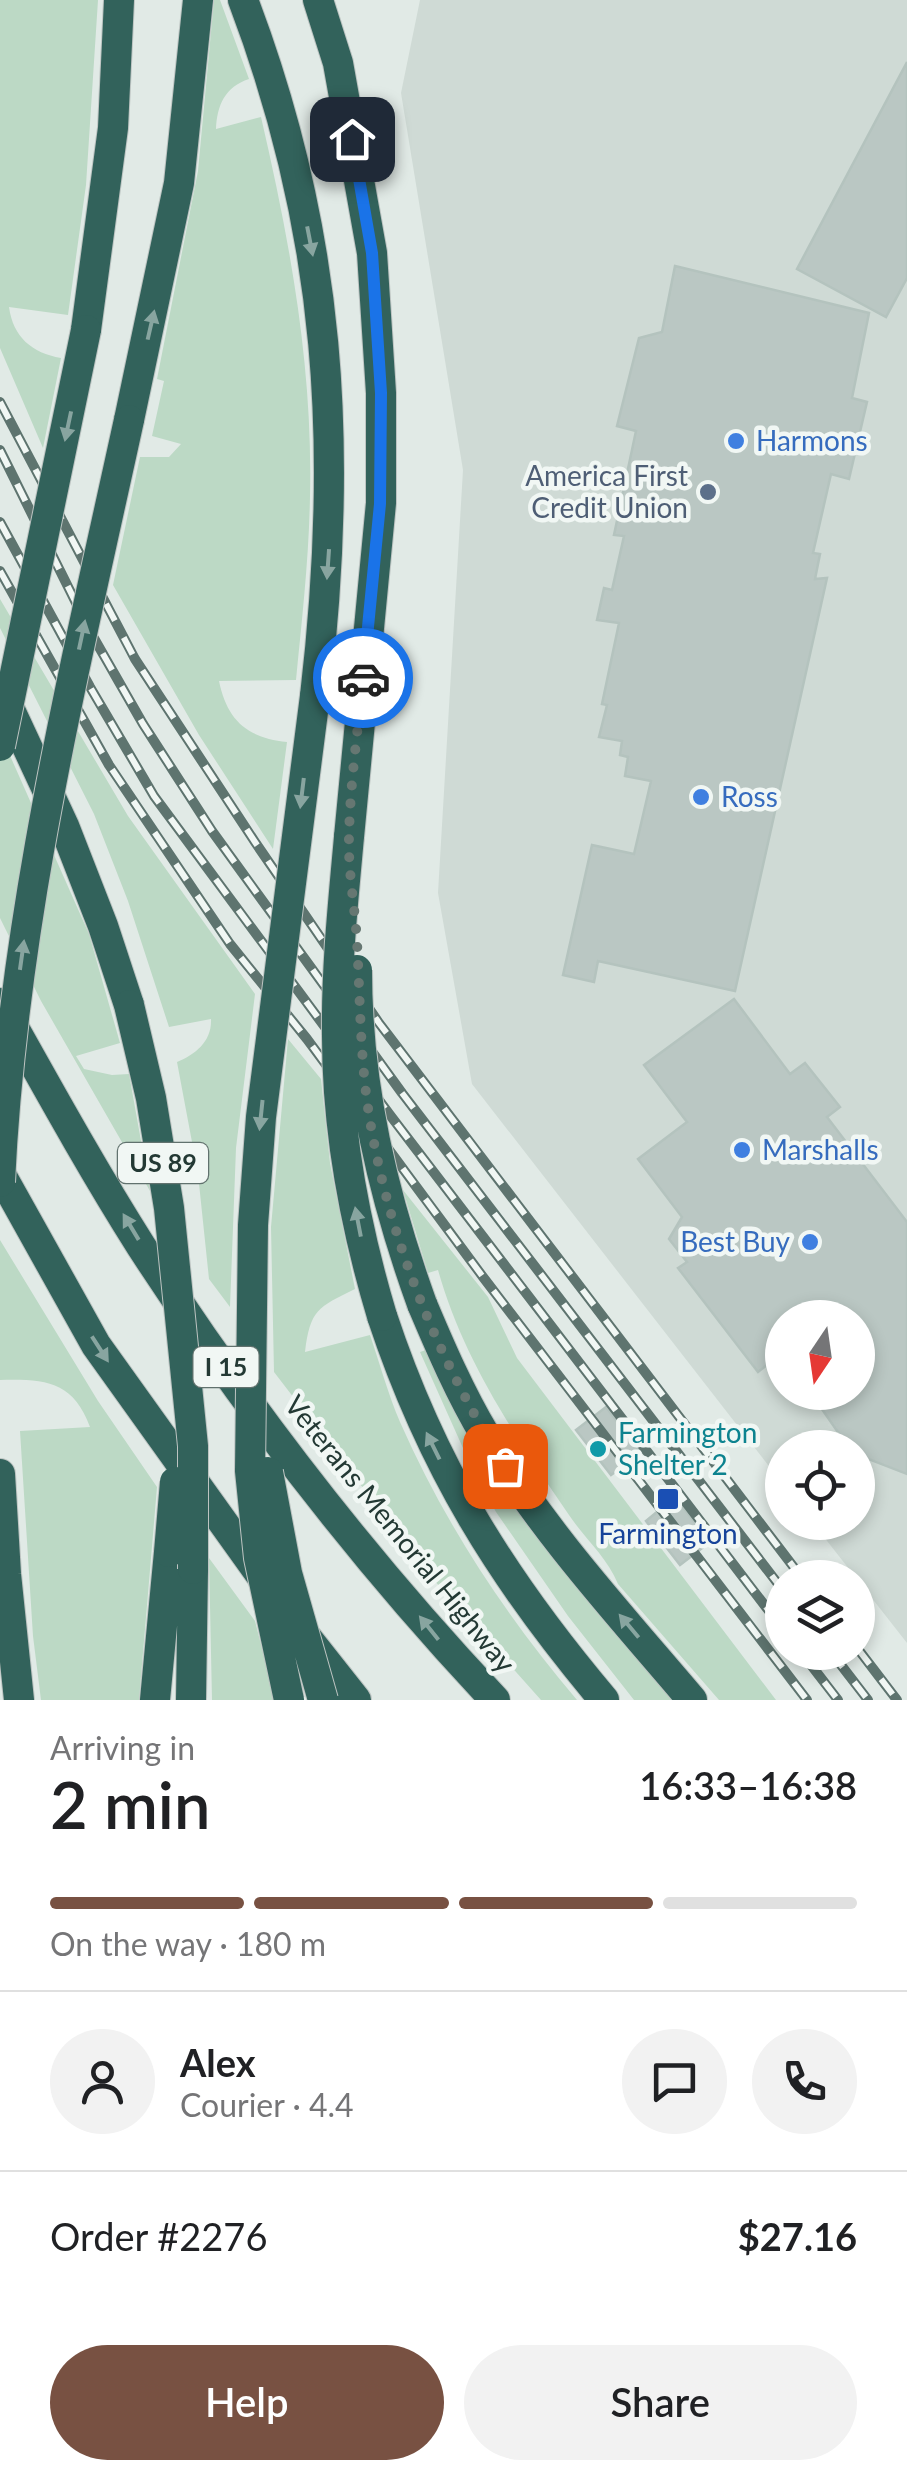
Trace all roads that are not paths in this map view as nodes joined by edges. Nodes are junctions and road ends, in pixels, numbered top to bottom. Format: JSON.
{"nodes":[{"id":1,"x":119,"y":0,"type":"edge"},
{"id":2,"x":198,"y":0,"type":"edge"},
{"id":3,"x":243,"y":0,"type":"edge"},
{"id":4,"x":318,"y":0,"type":"edge"},
{"id":5,"x":0,"y":688,"type":"edge"},
{"id":6,"x":0,"y":746,"type":"edge"},
{"id":7,"x":349,"y":837,"type":"junction"},
{"id":8,"x":0,"y":1003,"type":"edge"},
{"id":9,"x":0,"y":1173,"type":"edge"},
{"id":10,"x":0,"y":1182,"type":"edge"},
{"id":11,"x":252,"y":1376,"type":"junction"},
{"id":12,"x":0,"y":1474,"type":"edge"},
{"id":13,"x":181,"y":1560,"type":"junction"},
{"id":14,"x":19,"y":1700,"type":"edge"},
{"id":15,"x":155,"y":1700,"type":"edge"},
{"id":16,"x":191,"y":1700,"type":"edge"},
{"id":17,"x":289,"y":1700,"type":"edge"},
{"id":18,"x":323,"y":1700,"type":"edge"},
{"id":19,"x":356,"y":1700,"type":"edge"},
{"id":20,"x":495,"y":1700,"type":"edge"},
{"id":21,"x":604,"y":1700,"type":"edge"},
{"id":22,"x":692,"y":1700,"type":"edge"}],
"edges":[{"from":1,"to":6,"type":"highway","one_way":true,"bridge":true},
{"from":10,"to":2,"type":"highway","one_way":true,"bridge":true},
{"from":3,"to":11,"type":"highway","one_way":true,"bridge":true},
{"from":4,"to":7,"type":"highway"},
{"from":5,"to":13,"type":"highway","number":"US 89","bridge":true},
{"from":21,"to":7,"type":"highway","one_way":true,"bridge":true},
{"from":22,"to":7,"type":"highway","one_way":true,"bridge":true},
{"from":20,"to":8,"type":"highway","name":"Veterans Memorial Highway","number":"I 15","one_way":true},
{"from":9,"to":19,"type":"highway","one_way":true},
{"from":11,"to":17,"type":"highway","bridge":true},
{"from":11,"to":18,"type":"highway","bridge":true},
{"from":12,"to":14,"type":"highway"},
{"from":13,"to":15,"type":"highway"},
{"from":13,"to":16,"type":"highway"}]}
